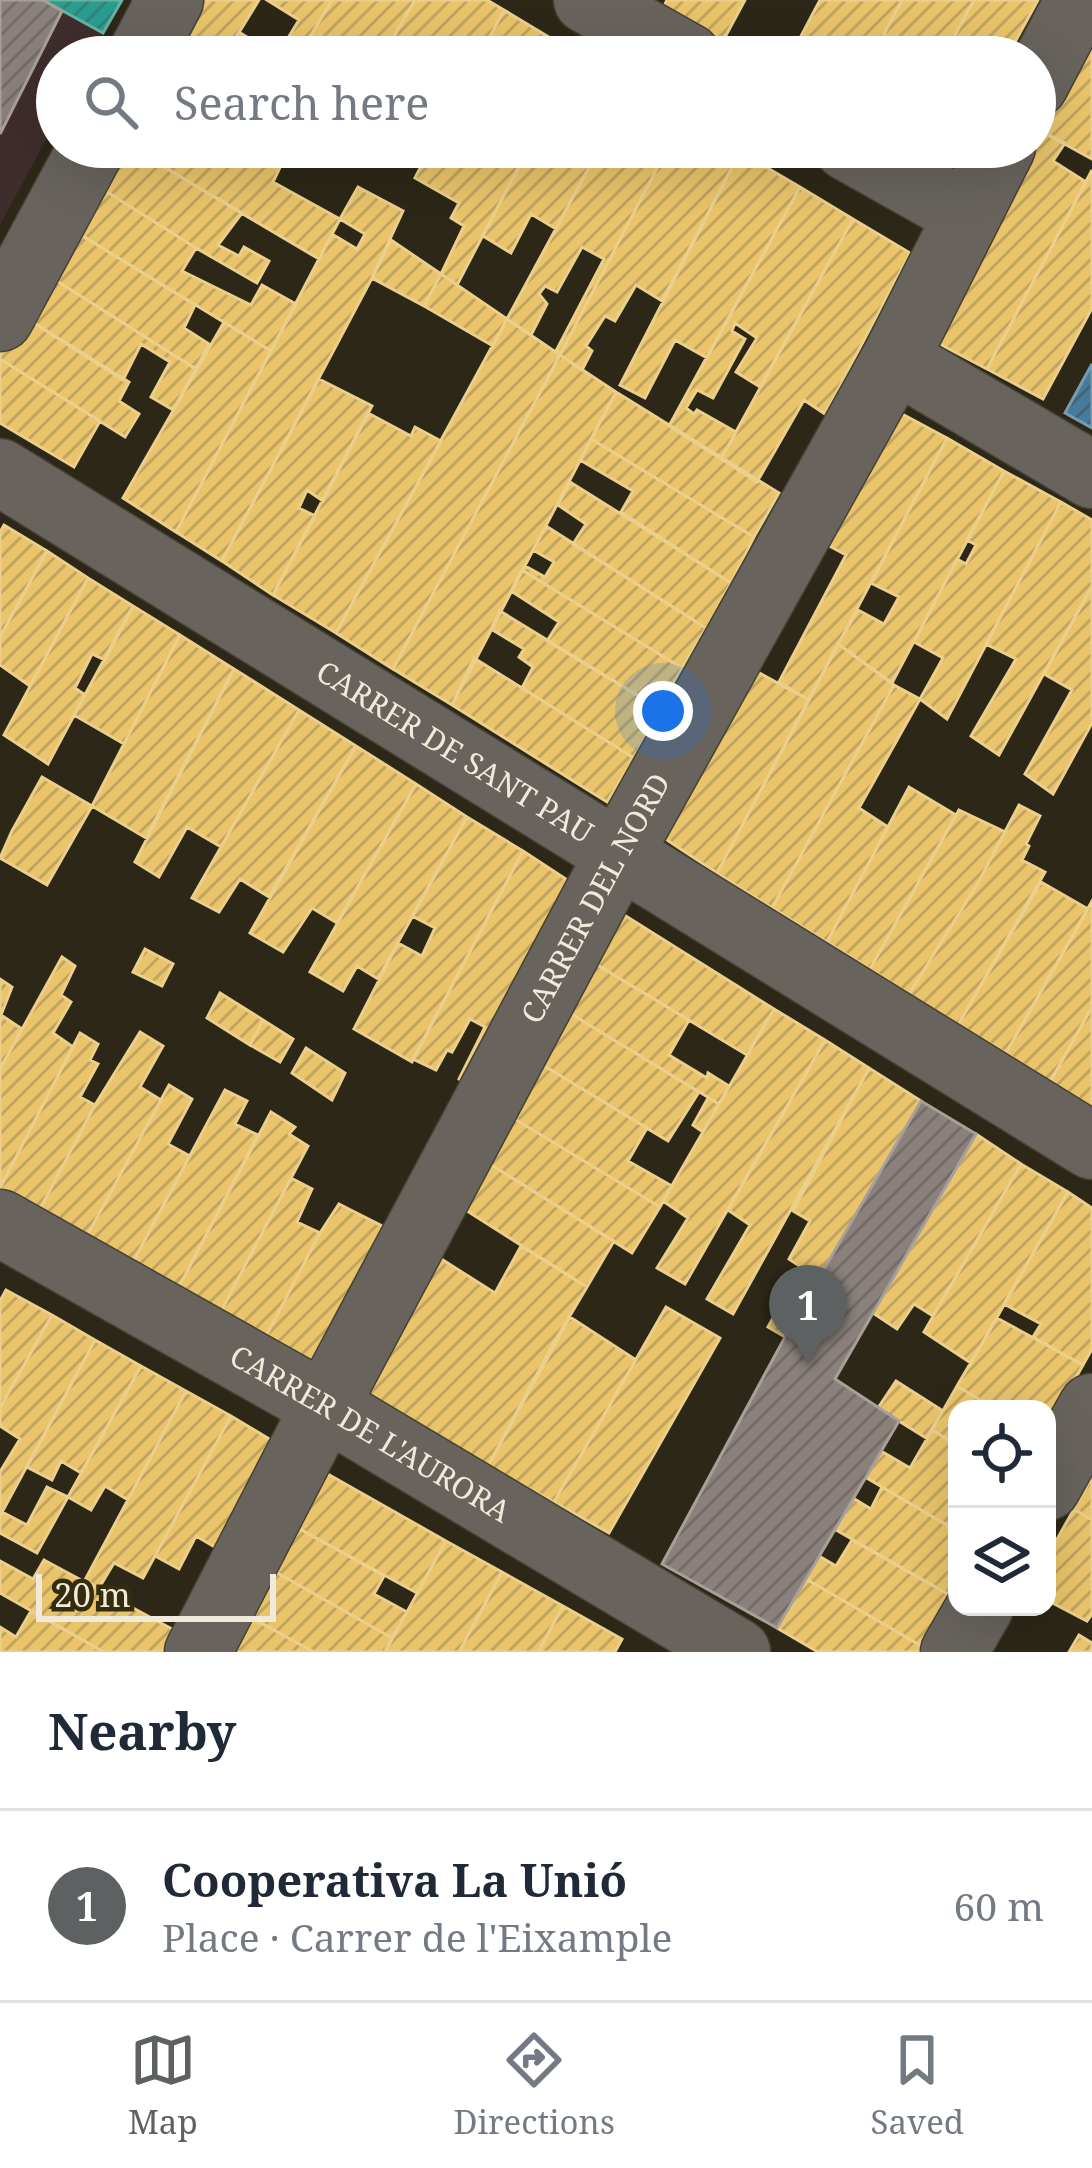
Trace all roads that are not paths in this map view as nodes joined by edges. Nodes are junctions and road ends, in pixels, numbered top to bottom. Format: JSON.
{"nodes":[{"id":1,"x":170,"y":0,"type":"edge"},
{"id":2,"x":586,"y":0,"type":"edge"},
{"id":3,"x":1079,"y":0,"type":"edge"},
{"id":4,"x":151,"y":36,"type":"edge"},
{"id":5,"x":650,"y":36,"type":"edge"},
{"id":6,"x":1056,"y":44,"type":"edge"},
{"id":7,"x":81,"y":168,"type":"edge"},
{"id":8,"x":884,"y":168,"type":"edge"},
{"id":9,"x":991,"y":168,"type":"edge"},
{"id":10,"x":966,"y":214,"type":"junction"},
{"id":11,"x":0,"y":318,"type":"edge"},
{"id":12,"x":895,"y":359,"type":"junction"},
{"id":13,"x":0,"y":472,"type":"edge"},
{"id":14,"x":1092,"y":475,"type":"edge"},
{"id":15,"x":619,"y":854,"type":"junction"},
{"id":16,"x":1092,"y":1147,"type":"edge"},
{"id":17,"x":0,"y":1223,"type":"edge"},
{"id":18,"x":325,"y":1406,"type":"junction"},
{"id":19,"x":1092,"y":1407,"type":"edge"},
{"id":20,"x":1056,"y":1471,"type":"edge"},
{"id":21,"x":975,"y":1616,"type":"edge"},
{"id":22,"x":198,"y":1652,"type":"edge"},
{"id":23,"x":737,"y":1652,"type":"edge"},
{"id":24,"x":954,"y":1652,"type":"edge"}],
"edges":[{"from":1,"to":4,"type":"street"},
{"from":2,"to":5,"type":"street"},
{"from":3,"to":6,"type":"street"},
{"from":7,"to":11,"type":"street"},
{"from":8,"to":10,"type":"street"},
{"from":9,"to":10,"type":"street","name":"CARRER DEL NORD"},
{"from":10,"to":12,"type":"street","name":"CARRER DEL NORD"},
{"from":12,"to":14,"type":"street"},
{"from":12,"to":15,"type":"street","name":"CARRER DEL NORD"},
{"from":13,"to":15,"type":"street","name":"CARRER DE SANT PAU"},
{"from":15,"to":16,"type":"street","name":"CARRER DE SANT PAU"},
{"from":15,"to":18,"type":"street","name":"CARRER DEL NORD"},
{"from":17,"to":18,"type":"street","name":"CARRER DE L'AURORA"},
{"from":18,"to":22,"type":"street","name":"CARRER DEL NORD"},
{"from":18,"to":23,"type":"street","name":"CARRER DE L'AURORA"},
{"from":19,"to":20,"type":"street"},
{"from":21,"to":24,"type":"street"}]}
